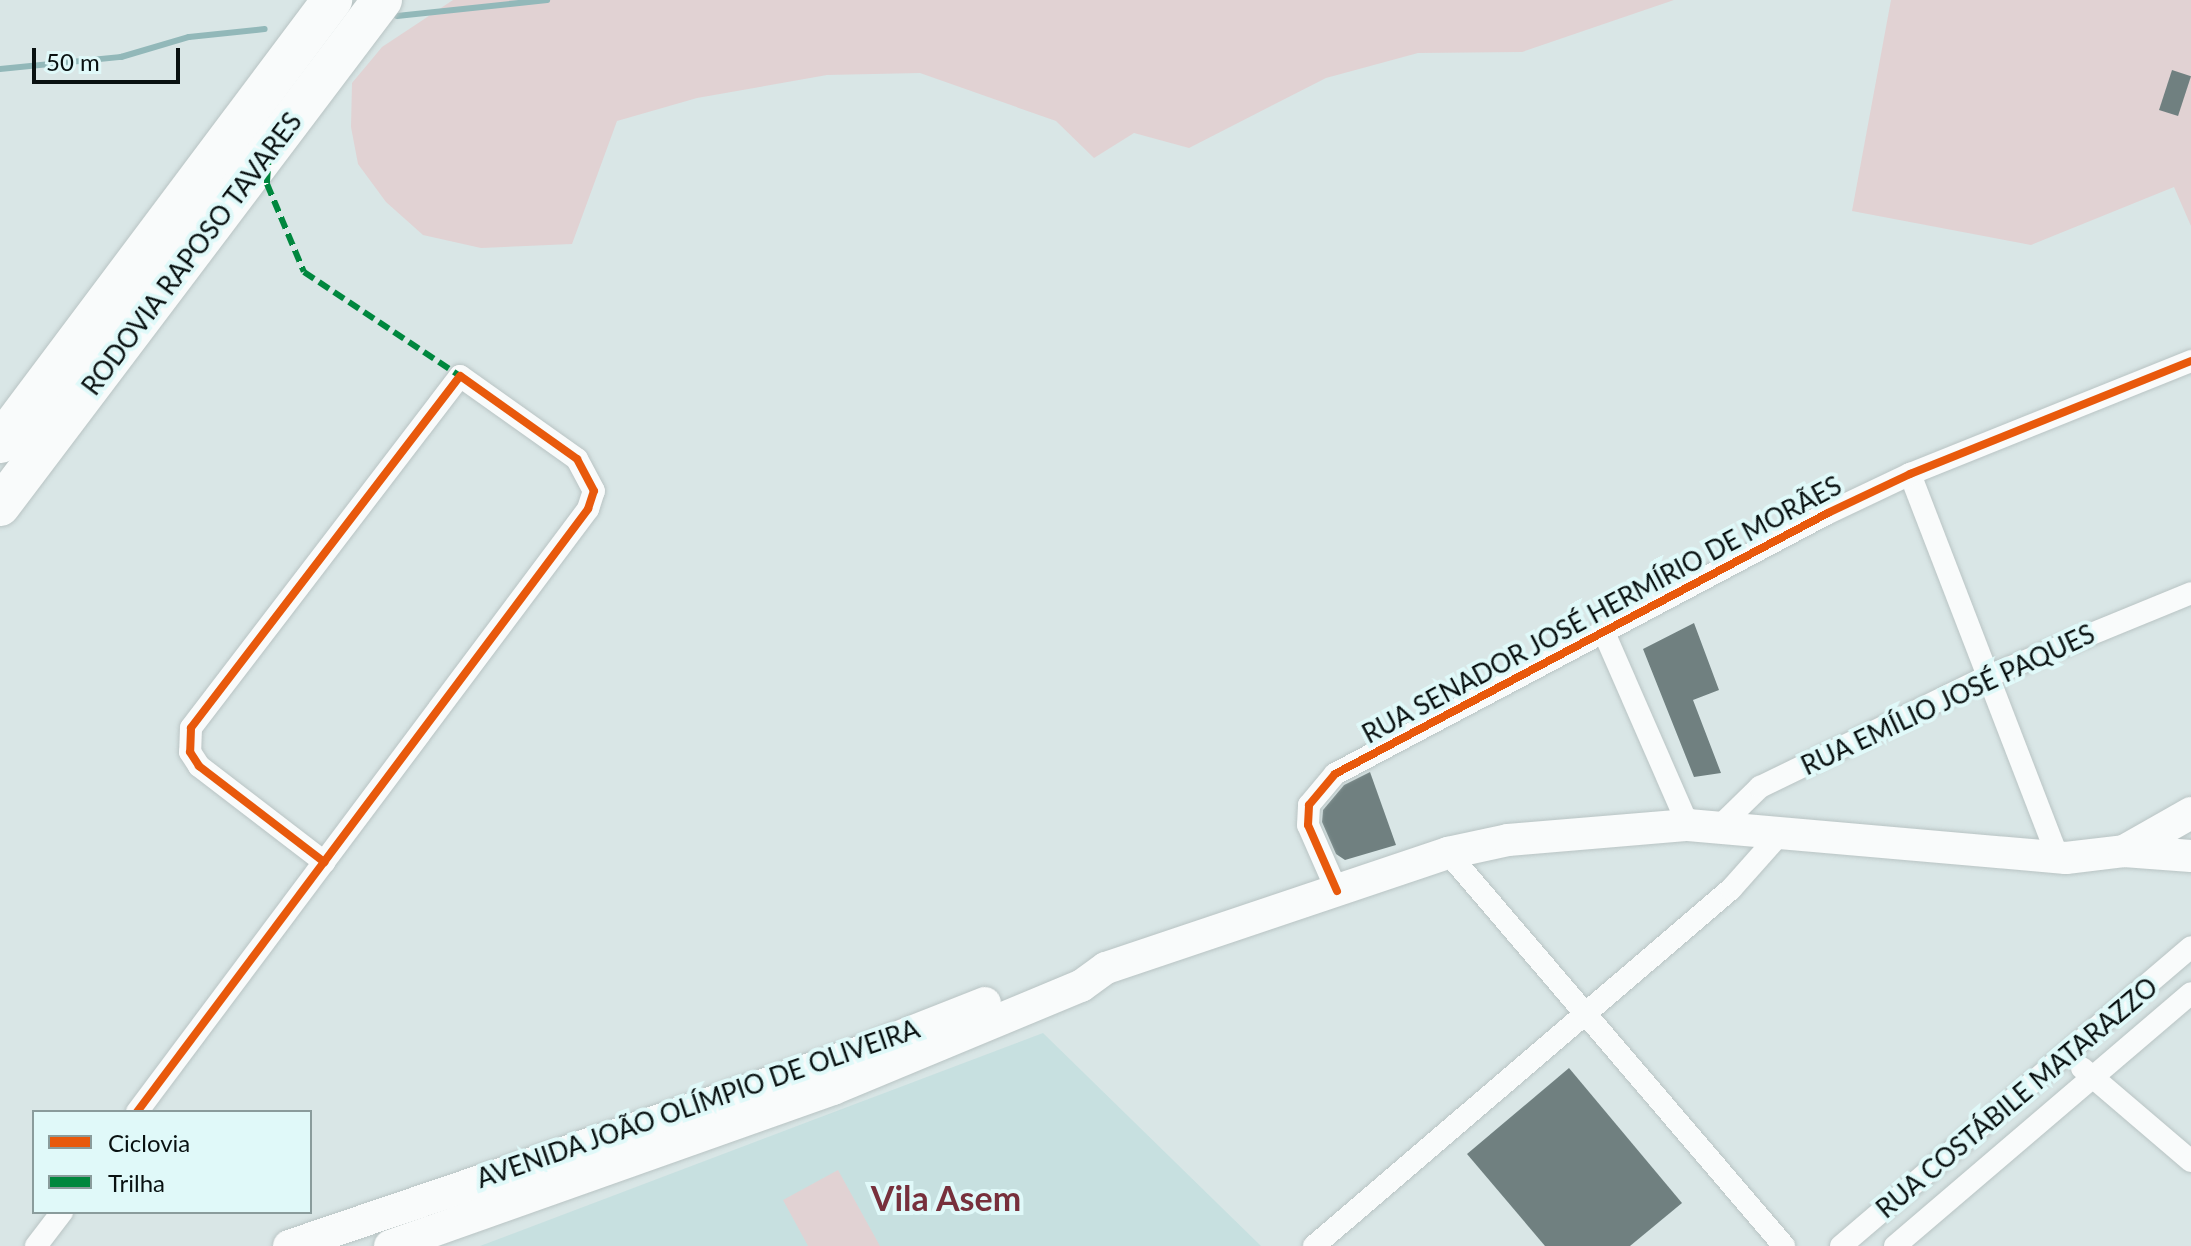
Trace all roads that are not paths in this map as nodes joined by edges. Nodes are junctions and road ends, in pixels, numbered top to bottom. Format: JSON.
{"nodes":[{"id":1,"x":332,"y":0,"type":"edge"},
{"id":2,"x":382,"y":0,"type":"edge"},
{"id":3,"x":2191,"y":361,"type":"edge"},
{"id":4,"x":0,"y":443,"type":"edge"},
{"id":5,"x":38,"y":456,"type":"junction"},
{"id":6,"x":1910,"y":474,"type":"junction"},
{"id":7,"x":0,"y":506,"type":"edge"},
{"id":8,"x":0,"y":520,"type":"edge"},
{"id":9,"x":2191,"y":593,"type":"edge"},
{"id":10,"x":1602,"y":628,"type":"junction"},
{"id":11,"x":1989,"y":676,"type":"junction"},
{"id":12,"x":2191,"y":813,"type":"edge"},
{"id":13,"x":1703,"y":827,"type":"junction"},
{"id":14,"x":1780,"y":834,"type":"junction"},
{"id":15,"x":2124,"y":851,"type":"junction"},
{"id":16,"x":1448,"y":853,"type":"junction"},
{"id":17,"x":2057,"y":855,"type":"junction"},
{"id":18,"x":2191,"y":856,"type":"edge"},
{"id":19,"x":324,"y":862,"type":"junction"},
{"id":20,"x":1337,"y":891,"type":"junction"},
{"id":21,"x":2191,"y":947,"type":"edge"},
{"id":22,"x":1106,"y":968,"type":"junction"},
{"id":23,"x":2191,"y":993,"type":"edge"},
{"id":24,"x":1583,"y":1014,"type":"junction"},
{"id":25,"x":2069,"y":1055,"type":"junction"},
{"id":26,"x":2091,"y":1077,"type":"junction"},
{"id":27,"x":138,"y":1110,"type":"edge"},
{"id":28,"x":2191,"y":1161,"type":"edge"},
{"id":29,"x":60,"y":1214,"type":"edge"},
{"id":30,"x":36,"y":1246,"type":"edge"},
{"id":31,"x":289,"y":1246,"type":"edge"},
{"id":32,"x":390,"y":1246,"type":"edge"},
{"id":33,"x":1314,"y":1246,"type":"edge"},
{"id":34,"x":1784,"y":1246,"type":"edge"},
{"id":35,"x":1841,"y":1246,"type":"edge"},
{"id":36,"x":1895,"y":1246,"type":"edge"}],
"edges":[{"from":1,"to":4,"type":"highway","name":"RODOVIA RAPOSO TAVARES"},
{"from":2,"to":5,"type":"highway","name":"RODOVIA RAPOSO TAVARES"},
{"from":3,"to":6,"type":"street","name":"RUA SENADOR JOSÉ HERMÍRIO DE MORÃES"},
{"from":5,"to":7,"type":"highway","name":"RODOVIA RAPOSO TAVARES"},
{"from":5,"to":8,"type":"highway"},
{"from":6,"to":10,"type":"street","name":"RUA SENADOR JOSÉ HERMÍRIO DE MORÃES"},
{"from":6,"to":11,"type":"street"},
{"from":9,"to":11,"type":"street","name":"RUA EMÍLIO JOSÉ PAQUES"},
{"from":10,"to":13,"type":"street"},
{"from":10,"to":20,"type":"street","name":"RUA SENADOR JOSÉ HERMÍRIO DE MORÃES"},
{"from":11,"to":13,"type":"street","name":"RUA EMÍLIO JOSÉ PAQUES"},
{"from":11,"to":17,"type":"street"},
{"from":12,"to":15,"type":"main road","name":"AVENIDA JOÃO OLÍMPIO DE OLIVEIRA"},
{"from":13,"to":14,"type":"main road","name":"AVENIDA JOÃO OLÍMPIO DE OLIVEIRA"},
{"from":13,"to":16,"type":"main road","name":"AVENIDA JOÃO OLÍMPIO DE OLIVEIRA"},
{"from":14,"to":17,"type":"main road","name":"AVENIDA JOÃO OLÍMPIO DE OLIVEIRA"},
{"from":14,"to":24,"type":"street"},
{"from":15,"to":17,"type":"main road","name":"AVENIDA JOÃO OLÍMPIO DE OLIVEIRA"},
{"from":15,"to":18,"type":"main road","name":"AVENIDA JOÃO OLÍMPIO DE OLIVEIRA"},
{"from":16,"to":20,"type":"main road","name":"AVENIDA JOÃO OLÍMPIO DE OLIVEIRA"},
{"from":16,"to":24,"type":"street"},
{"from":19,"to":19,"type":"street"},
{"from":19,"to":27,"type":"street"},
{"from":20,"to":22,"type":"main road","name":"AVENIDA JOÃO OLÍMPIO DE OLIVEIRA"},
{"from":21,"to":25,"type":"street","name":"RUA COSTÁBILE MATARAZZO"},
{"from":22,"to":31,"type":"main road","name":"AVENIDA JOÃO OLÍMPIO DE OLIVEIRA"},
{"from":22,"to":32,"type":"main road","name":"AVENIDA JOÃO OLÍMPIO DE OLIVEIRA"},
{"from":23,"to":26,"type":"street","name":"RUA COSTÁBILE MATARAZZO"},
{"from":24,"to":33,"type":"street"},
{"from":24,"to":34,"type":"street"},
{"from":25,"to":26,"type":"street"},
{"from":25,"to":35,"type":"street","name":"RUA COSTÁBILE MATARAZZO"},
{"from":26,"to":28,"type":"street"},
{"from":26,"to":36,"type":"street","name":"RUA COSTÁBILE MATARAZZO"},
{"from":29,"to":30,"type":"street"}]}
